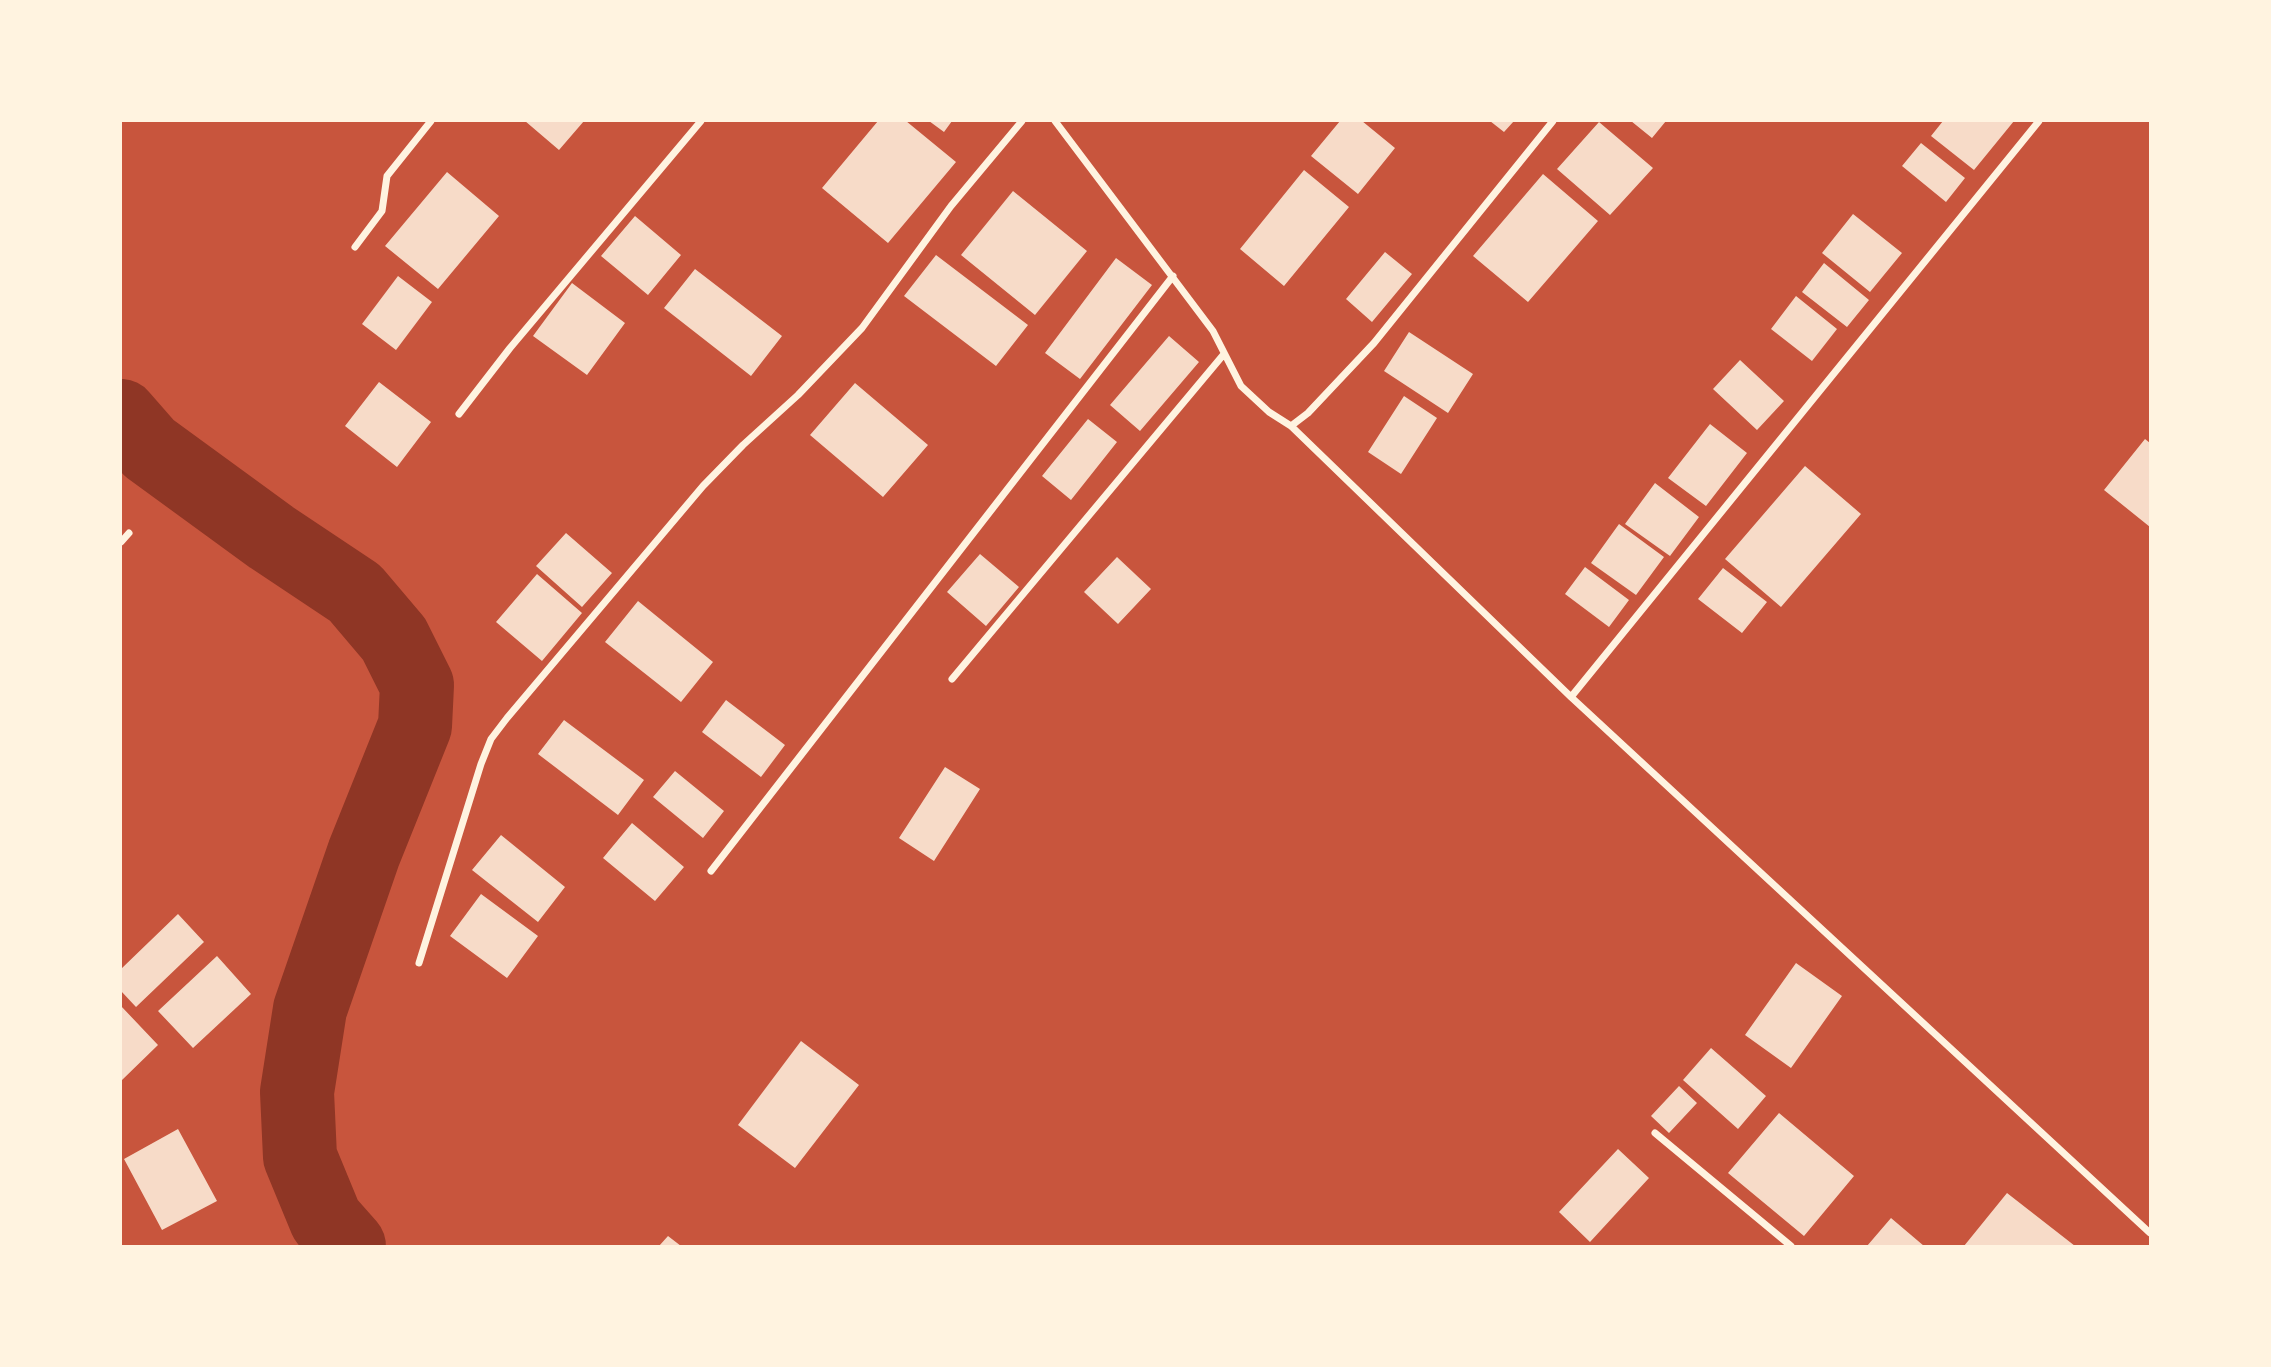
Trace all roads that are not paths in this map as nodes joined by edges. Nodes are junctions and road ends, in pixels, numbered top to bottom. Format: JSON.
{"nodes":[{"id":1,"x":431,"y":121,"type":"edge"},
{"id":2,"x":701,"y":121,"type":"edge"},
{"id":3,"x":1022,"y":121,"type":"edge"},
{"id":4,"x":1553,"y":121,"type":"edge"},
{"id":5,"x":2039,"y":121,"type":"edge"},
{"id":6,"x":1060,"y":123,"type":"edge"},
{"id":7,"x":355,"y":247,"type":"dead end"},
{"id":8,"x":1173,"y":276,"type":"junction"},
{"id":9,"x":1224,"y":354,"type":"junction"},
{"id":10,"x":459,"y":414,"type":"dead end"},
{"id":11,"x":1291,"y":426,"type":"junction"},
{"id":12,"x":129,"y":533,"type":"dead end"},
{"id":13,"x":121,"y":542,"type":"edge"},
{"id":14,"x":952,"y":679,"type":"dead end"},
{"id":15,"x":1571,"y":697,"type":"junction"},
{"id":16,"x":711,"y":871,"type":"dead end"},
{"id":17,"x":419,"y":963,"type":"dead end"},
{"id":18,"x":1655,"y":1133,"type":"dead end"},
{"id":19,"x":2150,"y":1233,"type":"edge"},
{"id":20,"x":1791,"y":1246,"type":"edge"}],
"edges":[{"from":1,"to":7,"type":"street"},
{"from":2,"to":10,"type":"street"},
{"from":3,"to":17,"type":"street"},
{"from":4,"to":11,"type":"street"},
{"from":5,"to":15,"type":"street"},
{"from":6,"to":8,"type":"street"},
{"from":8,"to":9,"type":"street"},
{"from":8,"to":16,"type":"street"},
{"from":9,"to":11,"type":"street"},
{"from":9,"to":14,"type":"street"},
{"from":11,"to":15,"type":"street"},
{"from":12,"to":13,"type":"street"},
{"from":15,"to":19,"type":"street"},
{"from":18,"to":20,"type":"street"}]}
